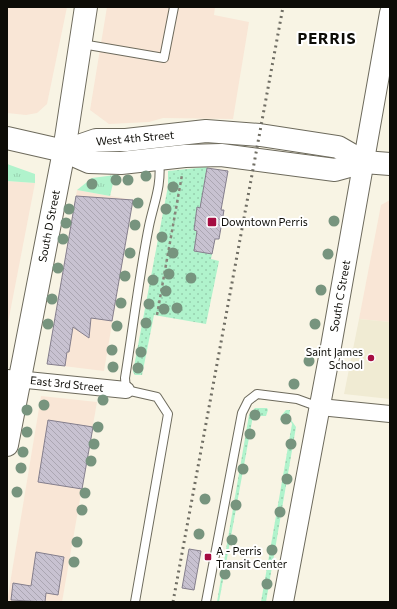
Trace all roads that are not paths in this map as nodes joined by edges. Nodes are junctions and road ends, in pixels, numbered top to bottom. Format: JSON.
{"nodes":[{"id":1,"x":86,"y":7,"type":"edge"},
{"id":2,"x":174,"y":7,"type":"edge"},
{"id":3,"x":390,"y":13,"type":"edge"},
{"id":4,"x":79,"y":44,"type":"junction"},
{"id":5,"x":7,"y":138,"type":"edge"},
{"id":6,"x":64,"y":151,"type":"junction"},
{"id":7,"x":159,"y":159,"type":"junction"},
{"id":8,"x":364,"y":162,"type":"junction"},
{"id":9,"x":390,"y":164,"type":"edge"},
{"id":10,"x":13,"y":378,"type":"edge"},
{"id":11,"x":126,"y":390,"type":"junction"},
{"id":12,"x":320,"y":407,"type":"junction"},
{"id":13,"x":390,"y":414,"type":"edge"},
{"id":14,"x":7,"y":445,"type":"edge"},
{"id":15,"x":135,"y":602,"type":"edge"},
{"id":16,"x":206,"y":602,"type":"edge"},
{"id":17,"x":283,"y":602,"type":"edge"}],
"edges":[{"from":1,"to":4,"type":"main road","name":"South D Street"},
{"from":2,"to":4,"type":"lane"},
{"from":3,"to":8,"type":"street","name":"South C Street"},
{"from":4,"to":6,"type":"main road","name":"South D Street"},
{"from":5,"to":6,"type":"main road"},
{"from":6,"to":7,"type":"main road","name":"West 4th Street"},
{"from":6,"to":8,"type":"main road","name":"West 4th Street"},
{"from":6,"to":10,"type":"main road","name":"South D Street"},
{"from":7,"to":8,"type":"main road","name":"West 4th Street"},
{"from":7,"to":11,"type":"lane"},
{"from":8,"to":9,"type":"main road","name":"West 4th Street"},
{"from":8,"to":12,"type":"street","name":"South C Street"},
{"from":10,"to":11,"type":"street","name":"East 3rd Street"},
{"from":10,"to":14,"type":"main road","name":"South D Street"},
{"from":11,"to":15,"type":"lane"},
{"from":12,"to":13,"type":"street"},
{"from":12,"to":16,"type":"lane"},
{"from":12,"to":17,"type":"street","name":"South C Street"}]}
